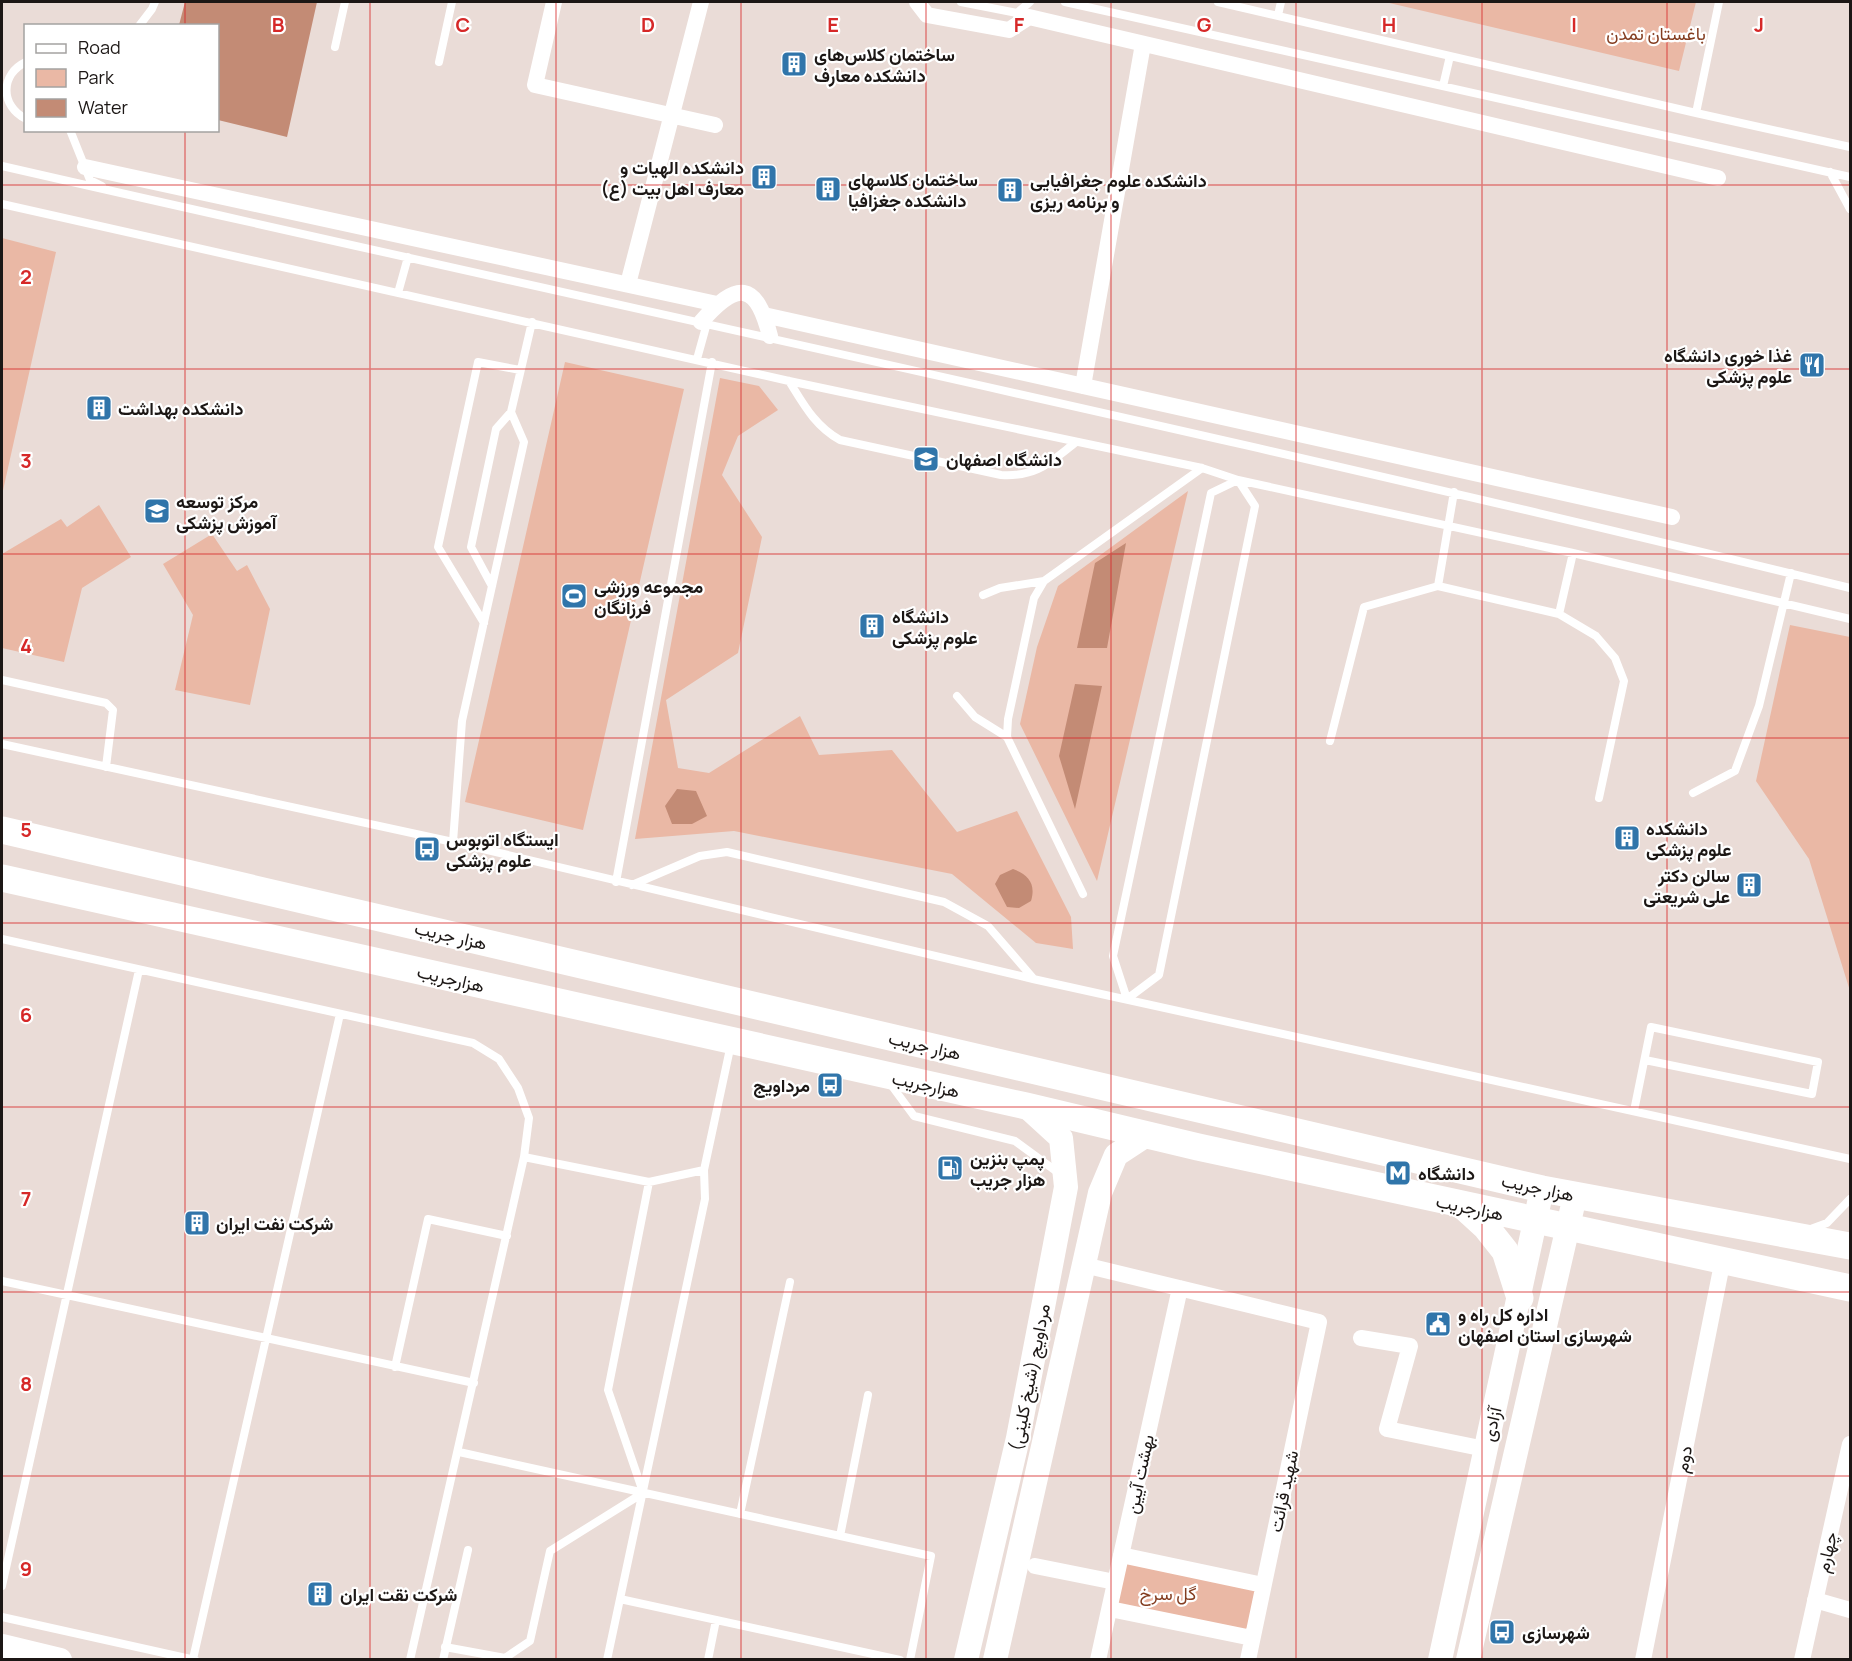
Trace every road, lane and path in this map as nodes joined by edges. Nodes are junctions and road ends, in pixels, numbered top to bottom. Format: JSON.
{"nodes":[{"id":1,"x":155,"y":2,"type":"edge"},
{"id":2,"x":345,"y":2,"type":"edge"},
{"id":3,"x":452,"y":2,"type":"edge"},
{"id":4,"x":554,"y":2,"type":"edge"},
{"id":5,"x":701,"y":2,"type":"edge"},
{"id":6,"x":917,"y":2,"type":"edge"},
{"id":7,"x":961,"y":2,"type":"edge"},
{"id":8,"x":1030,"y":2,"type":"edge"},
{"id":9,"x":1065,"y":2,"type":"edge"},
{"id":10,"x":1218,"y":2,"type":"edge"},
{"id":11,"x":1281,"y":2,"type":"edge"},
{"id":12,"x":1719,"y":2,"type":"edge"},
{"id":13,"x":1278,"y":15,"type":"junction"},
{"id":14,"x":140,"y":24,"type":"edge"},
{"id":15,"x":1143,"y":44,"type":"junction"},
{"id":16,"x":335,"y":47,"type":"dead end"},
{"id":17,"x":1450,"y":56,"type":"junction"},
{"id":18,"x":439,"y":62,"type":"dead end"},
{"id":19,"x":24,"y":63,"type":"edge"},
{"id":20,"x":4,"y":80,"type":"edge"},
{"id":21,"x":1443,"y":86,"type":"junction"},
{"id":22,"x":1696,"y":114,"type":"junction"},
{"id":23,"x":672,"y":115,"type":"junction"},
{"id":24,"x":24,"y":118,"type":"edge"},
{"id":25,"x":715,"y":125,"type":"dead end"},
{"id":26,"x":71,"y":132,"type":"edge"},
{"id":27,"x":1851,"y":147,"type":"edge"},
{"id":28,"x":2,"y":166,"type":"edge"},
{"id":29,"x":85,"y":167,"type":"junction"},
{"id":30,"x":1830,"y":172,"type":"junction"},
{"id":31,"x":1851,"y":177,"type":"edge"},
{"id":32,"x":1718,"y":178,"type":"dead end"},
{"id":33,"x":113,"y":192,"type":"junction"},
{"id":34,"x":2,"y":204,"type":"edge"},
{"id":35,"x":1851,"y":209,"type":"edge"},
{"id":36,"x":408,"y":257,"type":"junction"},
{"id":37,"x":628,"y":284,"type":"junction"},
{"id":38,"x":398,"y":293,"type":"junction"},
{"id":39,"x":717,"y":304,"type":"junction"},
{"id":40,"x":764,"y":315,"type":"junction"},
{"id":41,"x":532,"y":322,"type":"junction"},
{"id":42,"x":704,"y":322,"type":"junction"},
{"id":43,"x":770,"y":336,"type":"junction"},
{"id":44,"x":697,"y":359,"type":"junction"},
{"id":45,"x":712,"y":362,"type":"junction"},
{"id":46,"x":520,"y":370,"type":"junction"},
{"id":47,"x":789,"y":381,"type":"junction"},
{"id":48,"x":1083,"y":386,"type":"junction"},
{"id":49,"x":511,"y":412,"type":"junction"},
{"id":50,"x":1076,"y":442,"type":"junction"},
{"id":51,"x":1202,"y":468,"type":"junction"},
{"id":52,"x":1238,"y":480,"type":"junction"},
{"id":53,"x":1454,"y":492,"type":"junction"},
{"id":54,"x":1672,"y":517,"type":"dead end"},
{"id":55,"x":1448,"y":526,"type":"junction"},
{"id":56,"x":1573,"y":553,"type":"junction"},
{"id":57,"x":1791,"y":573,"type":"junction"},
{"id":58,"x":1044,"y":581,"type":"junction"},
{"id":59,"x":492,"y":586,"type":"junction"},
{"id":60,"x":1438,"y":586,"type":"junction"},
{"id":61,"x":1851,"y":588,"type":"edge"},
{"id":62,"x":983,"y":595,"type":"dead end"},
{"id":63,"x":1784,"y":604,"type":"junction"},
{"id":64,"x":1559,"y":614,"type":"junction"},
{"id":65,"x":1851,"y":619,"type":"edge"},
{"id":66,"x":484,"y":623,"type":"junction"},
{"id":67,"x":2,"y":680,"type":"edge"},
{"id":68,"x":957,"y":696,"type":"dead end"},
{"id":69,"x":1007,"y":737,"type":"junction"},
{"id":70,"x":1330,"y":741,"type":"dead end"},
{"id":71,"x":2,"y":744,"type":"edge"},
{"id":72,"x":106,"y":767,"type":"junction"},
{"id":73,"x":1693,"y":793,"type":"dead end"},
{"id":74,"x":1599,"y":798,"type":"dead end"},
{"id":75,"x":2,"y":830,"type":"edge"},
{"id":76,"x":453,"y":842,"type":"junction"},
{"id":77,"x":2,"y":878,"type":"edge"},
{"id":78,"x":616,"y":882,"type":"junction"},
{"id":79,"x":631,"y":885,"type":"junction"},
{"id":80,"x":1083,"y":894,"type":"dead end"},
{"id":81,"x":2,"y":939,"type":"edge"},
{"id":82,"x":139,"y":970,"type":"junction"},
{"id":83,"x":1033,"y":979,"type":"junction"},
{"id":84,"x":1127,"y":999,"type":"junction"},
{"id":85,"x":340,"y":1014,"type":"junction"},
{"id":86,"x":732,"y":1040,"type":"junction"},
{"id":87,"x":1644,"y":1060,"type":"junction"},
{"id":88,"x":883,"y":1074,"type":"junction"},
{"id":89,"x":1026,"y":1106,"type":"junction"},
{"id":90,"x":1634,"y":1111,"type":"junction"},
{"id":91,"x":1148,"y":1134,"type":"junction"},
{"id":92,"x":524,"y":1157,"type":"junction"},
{"id":93,"x":1851,"y":1159,"type":"edge"},
{"id":94,"x":704,"y":1170,"type":"junction"},
{"id":95,"x":1065,"y":1177,"type":"junction"},
{"id":96,"x":648,"y":1182,"type":"junction"},
{"id":97,"x":1542,"y":1189,"type":"junction"},
{"id":98,"x":1575,"y":1196,"type":"junction"},
{"id":99,"x":1851,"y":1199,"type":"edge"},
{"id":100,"x":1462,"y":1205,"type":"junction"},
{"id":101,"x":1536,"y":1221,"type":"junction"},
{"id":102,"x":1570,"y":1228,"type":"junction"},
{"id":103,"x":1787,"y":1233,"type":"junction"},
{"id":104,"x":507,"y":1236,"type":"junction"},
{"id":105,"x":1851,"y":1246,"type":"edge"},
{"id":106,"x":1723,"y":1259,"type":"junction"},
{"id":107,"x":1084,"y":1265,"type":"junction"},
{"id":108,"x":2,"y":1281,"type":"edge"},
{"id":109,"x":790,"y":1282,"type":"dead end"},
{"id":110,"x":1851,"y":1287,"type":"edge"},
{"id":111,"x":1180,"y":1288,"type":"junction"},
{"id":112,"x":68,"y":1295,"type":"junction"},
{"id":113,"x":1520,"y":1298,"type":"junction"},
{"id":114,"x":267,"y":1338,"type":"junction"},
{"id":115,"x":1361,"y":1338,"type":"dead end"},
{"id":116,"x":395,"y":1367,"type":"junction"},
{"id":117,"x":474,"y":1383,"type":"junction"},
{"id":118,"x":868,"y":1395,"type":"dead end"},
{"id":119,"x":1018,"y":1438,"type":"junction"},
{"id":120,"x":1044,"y":1444,"type":"junction"},
{"id":121,"x":1851,"y":1444,"type":"edge"},
{"id":122,"x":1485,"y":1449,"type":"junction"},
{"id":123,"x":459,"y":1452,"type":"junction"},
{"id":124,"x":643,"y":1492,"type":"junction"},
{"id":125,"x":740,"y":1514,"type":"junction"},
{"id":126,"x":840,"y":1536,"type":"junction"},
{"id":127,"x":468,"y":1550,"type":"dead end"},
{"id":128,"x":1121,"y":1555,"type":"junction"},
{"id":129,"x":1035,"y":1566,"type":"dead end"},
{"id":130,"x":1116,"y":1582,"type":"junction"},
{"id":131,"x":1263,"y":1585,"type":"junction"},
{"id":132,"x":2,"y":1586,"type":"edge"},
{"id":133,"x":620,"y":1599,"type":"junction"},
{"id":134,"x":1815,"y":1600,"type":"junction"},
{"id":135,"x":1110,"y":1609,"type":"junction"},
{"id":136,"x":1851,"y":1610,"type":"edge"},
{"id":137,"x":2,"y":1617,"type":"edge"},
{"id":138,"x":716,"y":1620,"type":"junction"},
{"id":139,"x":1252,"y":1638,"type":"junction"},
{"id":140,"x":2,"y":1646,"type":"edge"},
{"id":141,"x":446,"y":1647,"type":"junction"},
{"id":142,"x":60,"y":1659,"type":"edge"},
{"id":143,"x":194,"y":1659,"type":"edge"},
{"id":144,"x":411,"y":1659,"type":"edge"},
{"id":145,"x":443,"y":1659,"type":"edge"},
{"id":146,"x":607,"y":1659,"type":"edge"},
{"id":147,"x":708,"y":1659,"type":"edge"},
{"id":148,"x":900,"y":1659,"type":"edge"},
{"id":149,"x":910,"y":1659,"type":"edge"},
{"id":150,"x":966,"y":1659,"type":"edge"},
{"id":151,"x":995,"y":1659,"type":"edge"},
{"id":152,"x":1098,"y":1659,"type":"edge"},
{"id":153,"x":1248,"y":1659,"type":"edge"},
{"id":154,"x":1440,"y":1659,"type":"edge"},
{"id":155,"x":1468,"y":1659,"type":"edge"},
{"id":156,"x":1643,"y":1659,"type":"edge"},
{"id":157,"x":1802,"y":1659,"type":"edge"}],
"edges":[{"from":1,"to":14,"type":"lane"},
{"from":2,"to":16,"type":"lane"},
{"from":3,"to":18,"type":"lane"},
{"from":4,"to":23,"type":"street"},
{"from":5,"to":23,"type":"street"},
{"from":6,"to":15,"type":"street"},
{"from":7,"to":8,"type":"lane"},
{"from":9,"to":21,"type":"lane"},
{"from":10,"to":13,"type":"lane"},
{"from":11,"to":13,"type":"lane"},
{"from":12,"to":22,"type":"lane"},
{"from":13,"to":17,"type":"lane"},
{"from":15,"to":32,"type":"street"},
{"from":15,"to":48,"type":"street"},
{"from":17,"to":21,"type":"lane"},
{"from":17,"to":22,"type":"lane"},
{"from":19,"to":20,"type":"lane"},
{"from":20,"to":24,"type":"lane"},
{"from":21,"to":30,"type":"lane"},
{"from":22,"to":27,"type":"lane"},
{"from":23,"to":25,"type":"street"},
{"from":23,"to":37,"type":"street"},
{"from":26,"to":29,"type":"lane"},
{"from":28,"to":33,"type":"lane"},
{"from":29,"to":33,"type":"lane"},
{"from":29,"to":37,"type":"street"},
{"from":30,"to":31,"type":"lane"},
{"from":30,"to":35,"type":"lane"},
{"from":33,"to":36,"type":"lane"},
{"from":34,"to":38,"type":"lane"},
{"from":36,"to":38,"type":"lane"},
{"from":36,"to":42,"type":"lane"},
{"from":37,"to":39,"type":"street"},
{"from":38,"to":41,"type":"lane"},
{"from":39,"to":40,"type":"street"},
{"from":39,"to":42,"type":"street"},
{"from":40,"to":43,"type":"street"},
{"from":40,"to":48,"type":"street"},
{"from":41,"to":44,"type":"lane"},
{"from":41,"to":46,"type":"lane"},
{"from":42,"to":43,"type":"lane"},
{"from":42,"to":44,"type":"lane"},
{"from":43,"to":53,"type":"lane"},
{"from":44,"to":45,"type":"lane"},
{"from":45,"to":47,"type":"lane"},
{"from":45,"to":78,"type":"lane"},
{"from":46,"to":49,"type":"lane"},
{"from":46,"to":66,"type":"lane"},
{"from":47,"to":50,"type":"lane"},
{"from":47,"to":50,"type":"lane"},
{"from":48,"to":54,"type":"street"},
{"from":49,"to":59,"type":"lane"},
{"from":49,"to":59,"type":"lane"},
{"from":50,"to":51,"type":"lane"},
{"from":51,"to":52,"type":"lane"},
{"from":51,"to":58,"type":"lane"},
{"from":52,"to":55,"type":"lane"},
{"from":52,"to":84,"type":"lane"},
{"from":52,"to":84,"type":"lane"},
{"from":53,"to":55,"type":"lane"},
{"from":53,"to":57,"type":"lane"},
{"from":55,"to":56,"type":"lane"},
{"from":55,"to":60,"type":"lane"},
{"from":56,"to":63,"type":"lane"},
{"from":56,"to":64,"type":"lane"},
{"from":57,"to":61,"type":"lane"},
{"from":57,"to":63,"type":"lane"},
{"from":58,"to":62,"type":"lane"},
{"from":58,"to":69,"type":"lane"},
{"from":59,"to":66,"type":"lane"},
{"from":60,"to":64,"type":"lane"},
{"from":60,"to":70,"type":"lane"},
{"from":63,"to":65,"type":"lane"},
{"from":63,"to":73,"type":"lane"},
{"from":64,"to":74,"type":"lane"},
{"from":66,"to":76,"type":"lane"},
{"from":67,"to":72,"type":"lane"},
{"from":68,"to":69,"type":"lane"},
{"from":69,"to":80,"type":"lane"},
{"from":71,"to":72,"type":"lane"},
{"from":72,"to":76,"type":"lane"},
{"from":75,"to":97,"type":"main road","name":"هزار جریب"},
{"from":76,"to":78,"type":"lane"},
{"from":77,"to":86,"type":"main road","name":"هزارجریب"},
{"from":78,"to":79,"type":"lane"},
{"from":79,"to":83,"type":"lane"},
{"from":79,"to":83,"type":"lane"},
{"from":81,"to":82,"type":"lane"},
{"from":82,"to":85,"type":"lane"},
{"from":82,"to":112,"type":"lane"},
{"from":83,"to":84,"type":"lane"},
{"from":84,"to":90,"type":"lane"},
{"from":85,"to":92,"type":"lane"},
{"from":85,"to":114,"type":"lane"},
{"from":86,"to":88,"type":"main road","name":"هزارجریب"},
{"from":86,"to":94,"type":"lane"},
{"from":87,"to":87,"type":"lane"},
{"from":87,"to":90,"type":"lane"},
{"from":88,"to":89,"type":"main road","name":"هزارجریب"},
{"from":88,"to":95,"type":"lane"},
{"from":89,"to":91,"type":"main road","name":"هزارجریب"},
{"from":89,"to":95,"type":"main road","name":"مرداویج (شیخ کلینی)"},
{"from":90,"to":93,"type":"lane"},
{"from":91,"to":100,"type":"main road","name":"هزارجریب"},
{"from":91,"to":107,"type":"main road","name":"مرداویج (شیخ کلینی)"},
{"from":92,"to":96,"type":"lane"},
{"from":92,"to":104,"type":"lane"},
{"from":94,"to":96,"type":"lane"},
{"from":94,"to":124,"type":"lane"},
{"from":95,"to":119,"type":"main road","name":"مرداویج (شیخ کلینی)"},
{"from":96,"to":124,"type":"lane"},
{"from":97,"to":98,"type":"main road","name":"هزار جریب"},
{"from":97,"to":101,"type":"main road","name":"آزادی"},
{"from":98,"to":102,"type":"main road","name":"آزادی"},
{"from":98,"to":103,"type":"main road","name":"هزار جریب"},
{"from":99,"to":103,"type":"lane"},
{"from":100,"to":101,"type":"main road","name":"هزارجریب"},
{"from":100,"to":113,"type":"main road"},
{"from":101,"to":102,"type":"main road","name":"هزارجریب"},
{"from":101,"to":113,"type":"main road","name":"آزادی"},
{"from":102,"to":106,"type":"main road","name":"هزارجریب"},
{"from":102,"to":155,"type":"main road","name":"آزادی"},
{"from":103,"to":105,"type":"main road","name":"هزار جریب"},
{"from":104,"to":116,"type":"lane"},
{"from":104,"to":117,"type":"lane"},
{"from":106,"to":110,"type":"main road","name":"هزارجریب"},
{"from":106,"to":156,"type":"street","name":"دوم"},
{"from":107,"to":111,"type":"street"},
{"from":107,"to":120,"type":"main road","name":"مرداویج (شیخ کلینی)"},
{"from":108,"to":112,"type":"lane"},
{"from":109,"to":125,"type":"lane"},
{"from":111,"to":128,"type":"street","name":"بهشت آیین"},
{"from":111,"to":131,"type":"street","name":"شهید قرائت"},
{"from":112,"to":114,"type":"lane"},
{"from":112,"to":132,"type":"lane"},
{"from":113,"to":122,"type":"main road","name":"آزادی"},
{"from":114,"to":116,"type":"lane"},
{"from":114,"to":143,"type":"lane"},
{"from":115,"to":122,"type":"street"},
{"from":116,"to":117,"type":"lane"},
{"from":117,"to":123,"type":"lane"},
{"from":118,"to":126,"type":"lane"},
{"from":119,"to":120,"type":"main road"},
{"from":119,"to":150,"type":"main road","name":"مرداویج (شیخ کلینی)"},
{"from":120,"to":151,"type":"main road","name":"مرداویج (شیخ کلینی)"},
{"from":121,"to":134,"type":"street","name":"چهارم"},
{"from":122,"to":154,"type":"main road","name":"آزادی"},
{"from":123,"to":124,"type":"lane"},
{"from":123,"to":144,"type":"lane"},
{"from":124,"to":125,"type":"lane"},
{"from":124,"to":133,"type":"lane"},
{"from":124,"to":141,"type":"lane"},
{"from":125,"to":126,"type":"lane"},
{"from":126,"to":149,"type":"lane"},
{"from":127,"to":141,"type":"lane"},
{"from":128,"to":130,"type":"street","name":"بهشت آیین"},
{"from":128,"to":131,"type":"street"},
{"from":129,"to":130,"type":"street"},
{"from":130,"to":135,"type":"street","name":"بهشت آیین"},
{"from":131,"to":139,"type":"street","name":"شهید قرائت"},
{"from":133,"to":138,"type":"lane"},
{"from":133,"to":146,"type":"lane"},
{"from":134,"to":136,"type":"street"},
{"from":134,"to":157,"type":"street","name":"چهارم"},
{"from":135,"to":139,"type":"street"},
{"from":135,"to":152,"type":"street","name":"بهشت آیین"},
{"from":137,"to":143,"type":"lane"},
{"from":138,"to":147,"type":"lane"},
{"from":138,"to":148,"type":"lane"},
{"from":139,"to":153,"type":"street","name":"شهید قرائت"},
{"from":140,"to":142,"type":"main road"},
{"from":141,"to":145,"type":"lane"}]}
